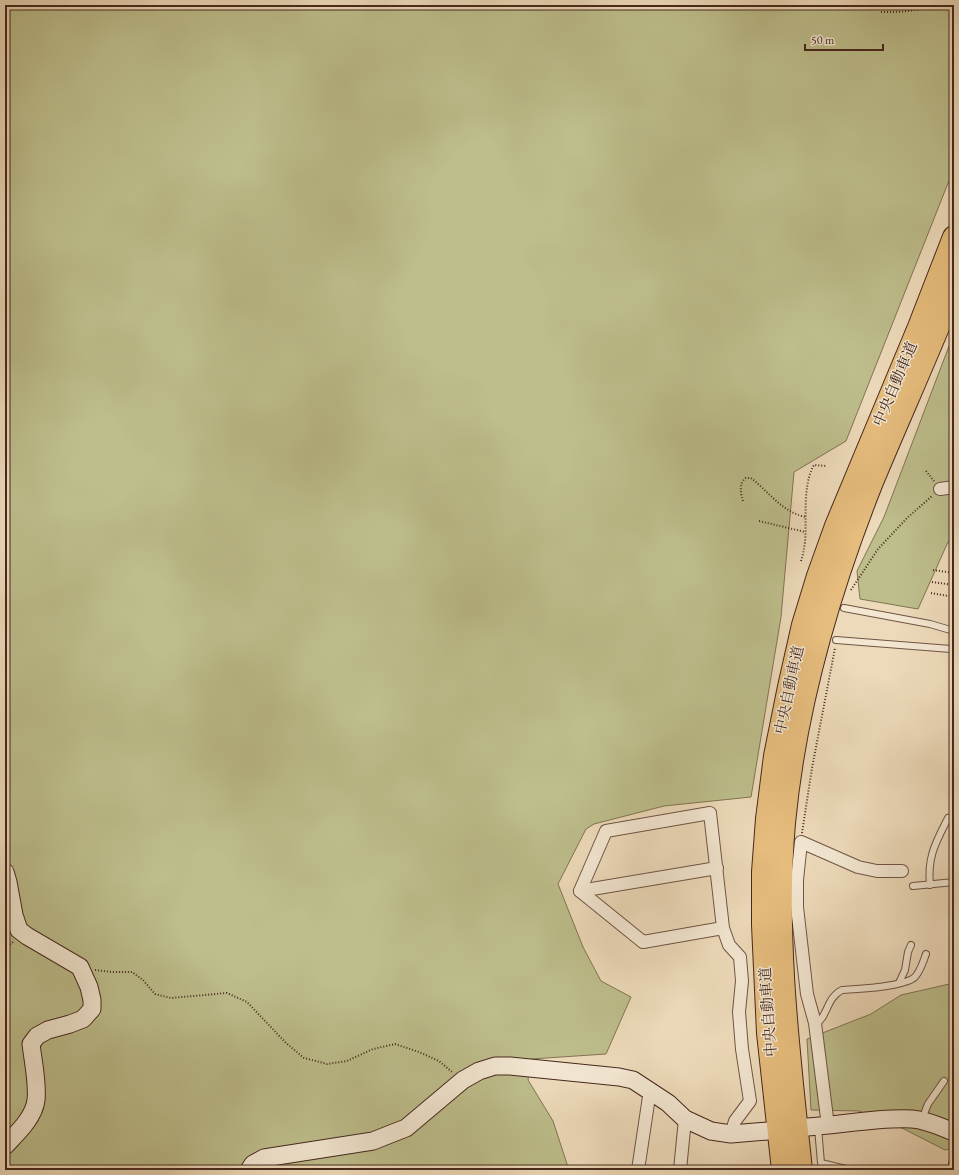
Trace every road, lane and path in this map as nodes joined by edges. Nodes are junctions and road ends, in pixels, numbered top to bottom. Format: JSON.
{"nodes":[{"id":1,"x":931,"y":5,"type":"edge"},
{"id":2,"x":881,"y":12,"type":"dead end"},
{"id":3,"x":954,"y":237,"type":"edge"},
{"id":4,"x":954,"y":288,"type":"edge"},
{"id":5,"x":826,"y":466,"type":"dead end"},
{"id":6,"x":954,"y":487,"type":"edge"},
{"id":7,"x":940,"y":489,"type":"dead end"},
{"id":8,"x":743,"y":502,"type":"dead end"},
{"id":9,"x":806,"y":518,"type":"junction"},
{"id":10,"x":759,"y":521,"type":"dead end"},
{"id":11,"x":805,"y":532,"type":"junction"},
{"id":12,"x":801,"y":561,"type":"dead end"},
{"id":13,"x":933,"y":570,"type":"dead end"},
{"id":14,"x":954,"y":573,"type":"edge"},
{"id":15,"x":932,"y":582,"type":"dead end"},
{"id":16,"x":954,"y":585,"type":"edge"},
{"id":17,"x":931,"y":593,"type":"dead end"},
{"id":18,"x":954,"y":597,"type":"edge"},
{"id":19,"x":844,"y":608,"type":"dead end"},
{"id":20,"x":954,"y":631,"type":"edge"},
{"id":21,"x":836,"y":640,"type":"dead end"},
{"id":22,"x":954,"y":648,"type":"edge"},
{"id":23,"x":948,"y":818,"type":"dead end"},
{"id":24,"x":716,"y":868,"type":"junction"},
{"id":25,"x":902,"y":871,"type":"dead end"},
{"id":26,"x":5,"y":872,"type":"edge"},
{"id":27,"x":954,"y":882,"type":"edge"},
{"id":28,"x":930,"y":885,"type":"junction"},
{"id":29,"x":913,"y":886,"type":"dead end"},
{"id":30,"x":580,"y":891,"type":"junction"},
{"id":31,"x":723,"y":928,"type":"junction"},
{"id":32,"x":911,"y":945,"type":"dead end"},
{"id":33,"x":926,"y":954,"type":"dead end"},
{"id":34,"x":80,"y":967,"type":"junction"},
{"id":35,"x":899,"y":983,"type":"junction"},
{"id":36,"x":815,"y":1025,"type":"junction"},
{"id":37,"x":463,"y":1080,"type":"junction"},
{"id":38,"x":944,"y":1081,"type":"dead end"},
{"id":39,"x":650,"y":1090,"type":"junction"},
{"id":40,"x":684,"y":1119,"type":"junction"},
{"id":41,"x":921,"y":1121,"type":"junction"},
{"id":42,"x":817,"y":1127,"type":"junction"},
{"id":43,"x":768,"y":1131,"type":"dead end"},
{"id":44,"x":954,"y":1132,"type":"edge"},
{"id":45,"x":731,"y":1134,"type":"junction"},
{"id":46,"x":5,"y":1146,"type":"edge"},
{"id":47,"x":954,"y":1153,"type":"edge"},
{"id":48,"x":249,"y":1170,"type":"edge"},
{"id":49,"x":638,"y":1170,"type":"edge"},
{"id":50,"x":680,"y":1170,"type":"edge"},
{"id":51,"x":783,"y":1170,"type":"edge"},
{"id":52,"x":801,"y":1170,"type":"edge"},
{"id":53,"x":850,"y":1170,"type":"edge"},
{"id":54,"x":951,"y":1170,"type":"edge"}],
"edges":[{"from":1,"to":2,"type":"path"},
{"from":3,"to":51,"type":"highway","name":"中央自動車道"},
{"from":4,"to":52,"type":"highway","name":"中央自動車道"},
{"from":5,"to":9,"type":"path"},
{"from":6,"to":7,"type":"street"},
{"from":8,"to":9,"type":"path"},
{"from":9,"to":11,"type":"path"},
{"from":10,"to":11,"type":"path"},
{"from":11,"to":12,"type":"path"},
{"from":13,"to":14,"type":"path"},
{"from":15,"to":16,"type":"path"},
{"from":17,"to":18,"type":"path"},
{"from":19,"to":20,"type":"lane"},
{"from":21,"to":22,"type":"lane"},
{"from":23,"to":28,"type":"lane"},
{"from":24,"to":30,"type":"street"},
{"from":24,"to":30,"type":"street"},
{"from":24,"to":31,"type":"street"},
{"from":25,"to":36,"type":"street"},
{"from":26,"to":34,"type":"street"},
{"from":27,"to":28,"type":"lane"},
{"from":28,"to":29,"type":"lane"},
{"from":30,"to":31,"type":"street"},
{"from":31,"to":45,"type":"street"},
{"from":32,"to":35,"type":"lane"},
{"from":33,"to":35,"type":"lane"},
{"from":34,"to":37,"type":"path"},
{"from":34,"to":46,"type":"street"},
{"from":35,"to":36,"type":"lane"},
{"from":36,"to":42,"type":"street"},
{"from":37,"to":39,"type":"street"},
{"from":37,"to":48,"type":"street"},
{"from":38,"to":41,"type":"lane"},
{"from":39,"to":40,"type":"street"},
{"from":39,"to":49,"type":"street"},
{"from":40,"to":45,"type":"street"},
{"from":40,"to":50,"type":"street"},
{"from":41,"to":42,"type":"street"},
{"from":41,"to":44,"type":"street"},
{"from":42,"to":53,"type":"lane"},
{"from":43,"to":45,"type":"street"},
{"from":47,"to":54,"type":"lane"}]}
